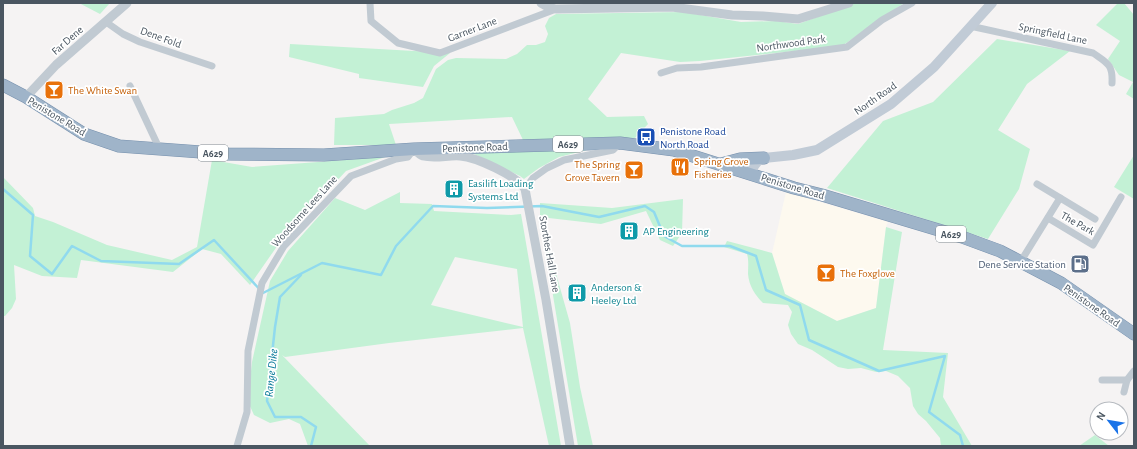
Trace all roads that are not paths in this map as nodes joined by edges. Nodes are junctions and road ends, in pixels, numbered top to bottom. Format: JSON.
{"nodes":[{"id":1,"x":127,"y":3,"type":"edge"},
{"id":2,"x":370,"y":3,"type":"edge"},
{"id":3,"x":541,"y":3,"type":"edge"},
{"id":4,"x":849,"y":3,"type":"edge"},
{"id":5,"x":912,"y":3,"type":"edge"},
{"id":6,"x":990,"y":4,"type":"edge"},
{"id":7,"x":673,"y":5,"type":"edge"},
{"id":8,"x":556,"y":9,"type":"junction"},
{"id":9,"x":106,"y":22,"type":"junction"},
{"id":10,"x":970,"y":26,"type":"junction"},
{"id":11,"x":212,"y":66,"type":"dead end"},
{"id":12,"x":661,"y":73,"type":"dead end"},
{"id":13,"x":1112,"y":83,"type":"dead end"},
{"id":14,"x":3,"y":85,"type":"edge"},
{"id":15,"x":130,"y":86,"type":"dead end"},
{"id":16,"x":26,"y":97,"type":"junction"},
{"id":17,"x":620,"y":143,"type":"junction"},
{"id":18,"x":414,"y":149,"type":"junction"},
{"id":19,"x":160,"y":150,"type":"junction"},
{"id":20,"x":764,"y":158,"type":"junction"},
{"id":21,"x":720,"y":164,"type":"junction"},
{"id":22,"x":751,"y":174,"type":"junction"},
{"id":23,"x":1037,"y":184,"type":"dead end"},
{"id":24,"x":526,"y":192,"type":"junction"},
{"id":25,"x":1060,"y":198,"type":"junction"},
{"id":26,"x":1120,"y":198,"type":"dead end"},
{"id":27,"x":1048,"y":218,"type":"junction"},
{"id":28,"x":1095,"y":219,"type":"dead end"},
{"id":29,"x":1021,"y":261,"type":"junction"},
{"id":30,"x":1134,"y":334,"type":"edge"},
{"id":31,"x":1134,"y":371,"type":"edge"},
{"id":32,"x":1102,"y":380,"type":"dead end"},
{"id":33,"x":1127,"y":380,"type":"junction"},
{"id":34,"x":1124,"y":392,"type":"dead end"},
{"id":35,"x":237,"y":446,"type":"edge"},
{"id":36,"x":570,"y":446,"type":"edge"}],
"edges":[{"from":1,"to":9,"type":"street","name":"Far Dene"},
{"from":2,"to":8,"type":"street","name":"Garner Lane"},
{"from":3,"to":8,"type":"street"},
{"from":4,"to":7,"type":"street"},
{"from":5,"to":12,"type":"street","name":"Northwood Park"},
{"from":6,"to":10,"type":"main road","name":"North Road"},
{"from":7,"to":8,"type":"street"},
{"from":9,"to":11,"type":"street","name":"Dene Fold"},
{"from":9,"to":16,"type":"street","name":"Far Dene"},
{"from":10,"to":13,"type":"street","name":"Springfield Lane"},
{"from":10,"to":20,"type":"main road","name":"North Road"},
{"from":14,"to":16,"type":"highway","name":"Penistone Road","number":"A629"},
{"from":15,"to":19,"type":"street"},
{"from":16,"to":19,"type":"highway","name":"Penistone Road","number":"A629"},
{"from":17,"to":18,"type":"highway","name":"Penistone Road","number":"A629"},
{"from":17,"to":21,"type":"highway","name":"Penistone Road","number":"A629"},
{"from":17,"to":24,"type":"street"},
{"from":18,"to":19,"type":"highway","name":"Penistone Road","number":"A629"},
{"from":18,"to":24,"type":"street"},
{"from":18,"to":35,"type":"street","name":"Woodsome Lees Lane"},
{"from":20,"to":21,"type":"highway"},
{"from":20,"to":22,"type":"main road"},
{"from":21,"to":22,"type":"highway","name":"Penistone Road","number":"A629"},
{"from":22,"to":29,"type":"highway","name":"Penistone Road","number":"A629"},
{"from":23,"to":25,"type":"street","name":"The Park"},
{"from":24,"to":36,"type":"street","name":"Storthes Hall Lane"},
{"from":25,"to":27,"type":"street","name":"The Park"},
{"from":25,"to":28,"type":"street","name":"The Park"},
{"from":26,"to":27,"type":"street","name":"The Park"},
{"from":27,"to":29,"type":"street","name":"The Park"},
{"from":29,"to":30,"type":"highway","name":"Penistone Road","number":"A629"},
{"from":31,"to":33,"type":"street"},
{"from":32,"to":33,"type":"street"},
{"from":33,"to":34,"type":"street"}]}
